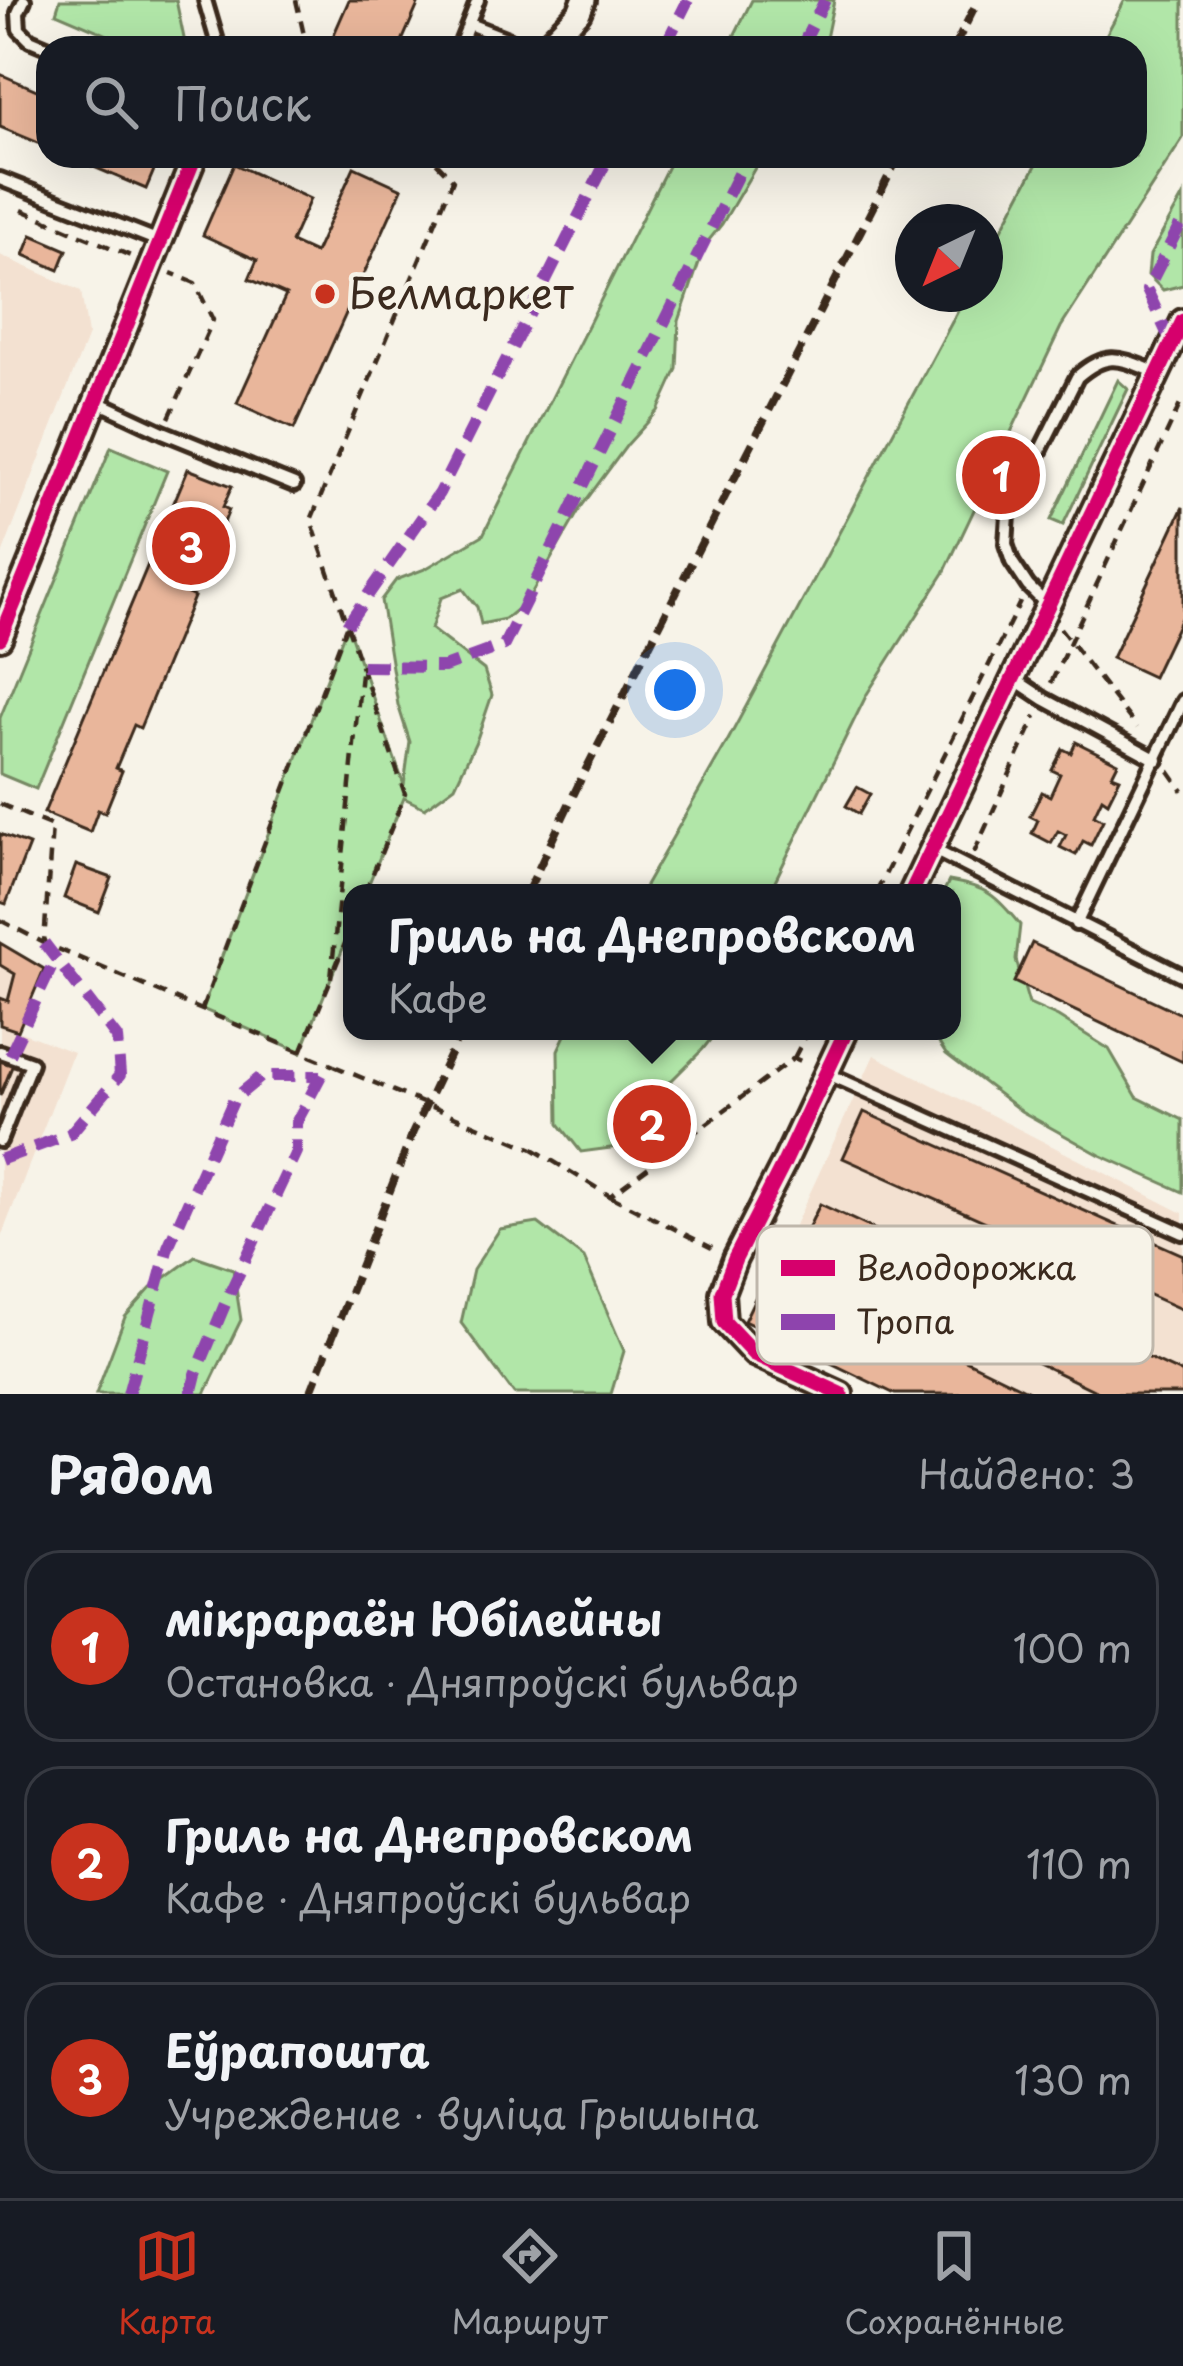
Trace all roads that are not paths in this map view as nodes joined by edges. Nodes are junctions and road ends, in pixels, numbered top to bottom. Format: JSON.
{"nodes":[{"id":1,"x":24,"y":0,"type":"edge"},
{"id":2,"x":205,"y":0,"type":"edge"},
{"id":3,"x":478,"y":0,"type":"edge"},
{"id":4,"x":584,"y":0,"type":"edge"},
{"id":5,"x":469,"y":24,"type":"junction"},
{"id":6,"x":216,"y":36,"type":"edge"},
{"id":7,"x":464,"y":36,"type":"edge"},
{"id":8,"x":500,"y":36,"type":"edge"},
{"id":9,"x":556,"y":36,"type":"edge"},
{"id":10,"x":36,"y":43,"type":"edge"},
{"id":11,"x":190,"y":168,"type":"edge"},
{"id":12,"x":0,"y":179,"type":"edge"},
{"id":13,"x":160,"y":242,"type":"junction"},
{"id":14,"x":1183,"y":321,"type":"edge"},
{"id":15,"x":1178,"y":348,"type":"edge"},
{"id":16,"x":1158,"y":373,"type":"junction"},
{"id":17,"x":96,"y":401,"type":"junction"},
{"id":18,"x":294,"y":485,"type":"dead end"},
{"id":19,"x":1048,"y":610,"type":"junction"},
{"id":20,"x":0,"y":638,"type":"edge"},
{"id":21,"x":1012,"y":678,"type":"junction"},
{"id":22,"x":1183,"y":701,"type":"edge"},
{"id":23,"x":1157,"y":758,"type":"junction"},
{"id":24,"x":932,"y":849,"type":"junction"},
{"id":25,"x":915,"y":884,"type":"edge"},
{"id":26,"x":1076,"y":923,"type":"junction"},
{"id":27,"x":1183,"y":976,"type":"edge"},
{"id":28,"x":842,"y":1040,"type":"edge"},
{"id":29,"x":0,"y":1052,"type":"edge"},
{"id":30,"x":826,"y":1073,"type":"junction"},
{"id":31,"x":0,"y":1141,"type":"edge"},
{"id":32,"x":1183,"y":1233,"type":"edge"},
{"id":33,"x":757,"y":1355,"type":"edge"},
{"id":34,"x":776,"y":1364,"type":"edge"},
{"id":35,"x":841,"y":1394,"type":"edge"}],
"edges":[{"from":1,"to":10,"type":"lane"},
{"from":2,"to":6,"type":"lane"},
{"from":3,"to":5,"type":"lane"},
{"from":4,"to":9,"type":"street"},
{"from":5,"to":7,"type":"lane"},
{"from":5,"to":8,"type":"lane"},
{"from":11,"to":13,"type":"street"},
{"from":12,"to":13,"type":"lane"},
{"from":13,"to":17,"type":"street"},
{"from":14,"to":15,"type":"street"},
{"from":15,"to":16,"type":"street"},
{"from":16,"to":19,"type":"street"},
{"from":16,"to":19,"type":"lane"},
{"from":17,"to":18,"type":"lane"},
{"from":17,"to":20,"type":"street"},
{"from":19,"to":21,"type":"street"},
{"from":21,"to":23,"type":"lane"},
{"from":21,"to":24,"type":"street"},
{"from":22,"to":23,"type":"lane"},
{"from":23,"to":26,"type":"lane"},
{"from":24,"to":25,"type":"street"},
{"from":24,"to":26,"type":"lane"},
{"from":26,"to":27,"type":"lane"},
{"from":28,"to":30,"type":"street"},
{"from":29,"to":31,"type":"lane"},
{"from":30,"to":32,"type":"lane"},
{"from":30,"to":33,"type":"street"},
{"from":34,"to":35,"type":"street"}]}
